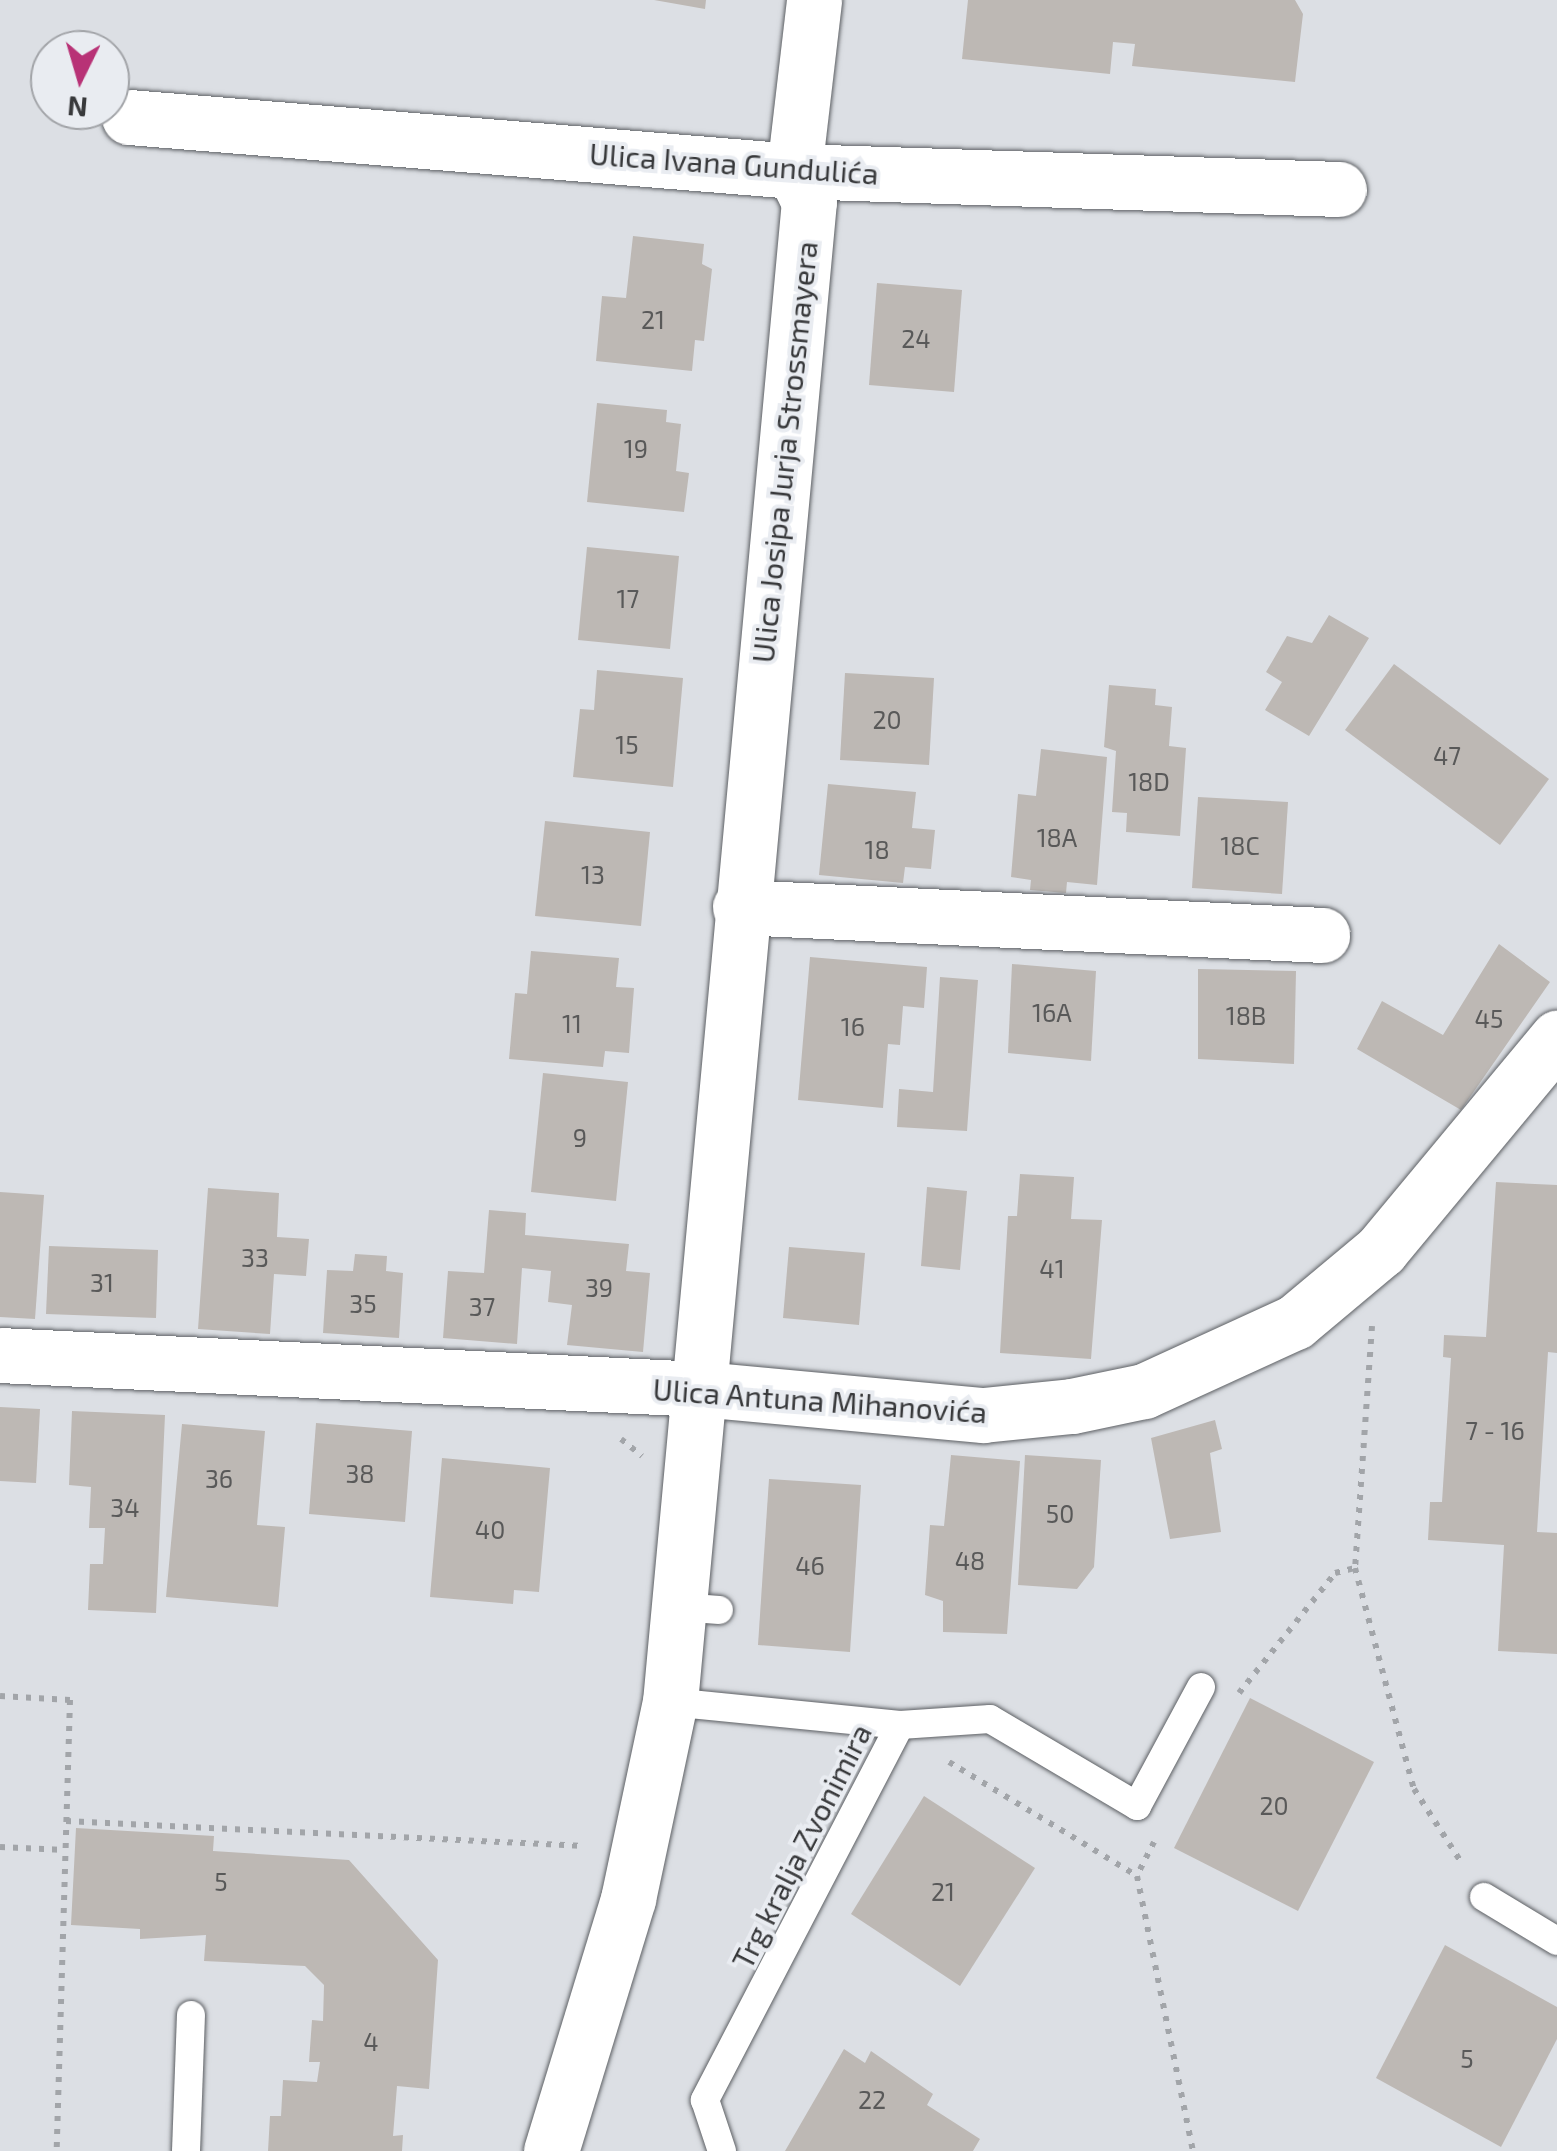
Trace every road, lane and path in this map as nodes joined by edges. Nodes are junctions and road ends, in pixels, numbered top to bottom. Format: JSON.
{"nodes":[{"id":1,"x":814,"y":0,"type":"edge"},
{"id":2,"x":130,"y":117,"type":"edge"},
{"id":3,"x":794,"y":171,"type":"junction"},
{"id":4,"x":1340,"y":189,"type":"dead end"},
{"id":5,"x":740,"y":907,"type":"junction"},
{"id":6,"x":1322,"y":935,"type":"dead end"},
{"id":7,"x":1557,"y":1038,"type":"edge"},
{"id":8,"x":1373,"y":1313,"type":"dead end"},
{"id":9,"x":0,"y":1354,"type":"edge"},
{"id":10,"x":700,"y":1389,"type":"junction"},
{"id":11,"x":616,"y":1435,"type":"dead end"},
{"id":12,"x":644,"y":1466,"type":"dead end"},
{"id":13,"x":1354,"y":1568,"type":"junction"},
{"id":14,"x":1201,"y":1686,"type":"dead end"},
{"id":15,"x":0,"y":1696,"type":"edge"},
{"id":16,"x":670,"y":1702,"type":"junction"},
{"id":17,"x":1228,"y":1703,"type":"dead end"},
{"id":18,"x":900,"y":1725,"type":"junction"},
{"id":19,"x":66,"y":1822,"type":"junction"},
{"id":20,"x":1163,"y":1824,"type":"dead end"},
{"id":21,"x":591,"y":1830,"type":"dead end"},
{"id":22,"x":588,"y":1846,"type":"junction"},
{"id":23,"x":0,"y":1847,"type":"edge"},
{"id":24,"x":66,"y":1850,"type":"junction"},
{"id":25,"x":584,"y":1864,"type":"dead end"},
{"id":26,"x":1137,"y":1876,"type":"junction"},
{"id":27,"x":1484,"y":1898,"type":"joint"},
{"id":28,"x":1557,"y":1941,"type":"edge"},
{"id":29,"x":191,"y":2015,"type":"dead end"},
{"id":30,"x":57,"y":2151,"type":"edge"},
{"id":31,"x":186,"y":2151,"type":"edge"},
{"id":32,"x":551,"y":2151,"type":"edge"},
{"id":33,"x":722,"y":2151,"type":"edge"},
{"id":34,"x":1194,"y":2151,"type":"edge"}],
"edges":[{"from":1,"to":3,"type":"street","name":"Ulica Josipa Jurja Strossmayera"},
{"from":2,"to":3,"type":"street","name":"Ulica Ivana Gundulića"},
{"from":3,"to":4,"type":"street","name":"Ulica Ivana Gundulića"},
{"from":3,"to":5,"type":"street","name":"Ulica Josipa Jurja Strossmayera"},
{"from":5,"to":6,"type":"street"},
{"from":5,"to":10,"type":"street","name":"Ulica Josipa Jurja Strossmayera"},
{"from":7,"to":10,"type":"street","name":"Ulica Antuna Mihanovića"},
{"from":8,"to":13,"type":"path"},
{"from":9,"to":10,"type":"street","name":"Ulica Antuna Mihanovića"},
{"from":10,"to":16,"type":"street","name":"Ulica Josipa Jurja Strossmayera"},
{"from":11,"to":12,"type":"path"},
{"from":13,"to":17,"type":"path"},
{"from":13,"to":27,"type":"path"},
{"from":14,"to":18,"type":"lane"},
{"from":15,"to":19,"type":"path"},
{"from":16,"to":18,"type":"lane","name":"Trg kralja Zvonimira"},
{"from":16,"to":32,"type":"street","name":"Ulica Josipa Jurja Strossmayera"},
{"from":18,"to":26,"type":"path"},
{"from":18,"to":33,"type":"lane","name":"Trg kralja Zvonimira"},
{"from":19,"to":22,"type":"path"},
{"from":19,"to":24,"type":"path"},
{"from":20,"to":26,"type":"path"},
{"from":21,"to":22,"type":"path"},
{"from":22,"to":25,"type":"path"},
{"from":23,"to":24,"type":"path"},
{"from":24,"to":30,"type":"path"},
{"from":26,"to":34,"type":"path"},
{"from":27,"to":28,"type":"lane"},
{"from":29,"to":31,"type":"lane"}]}
